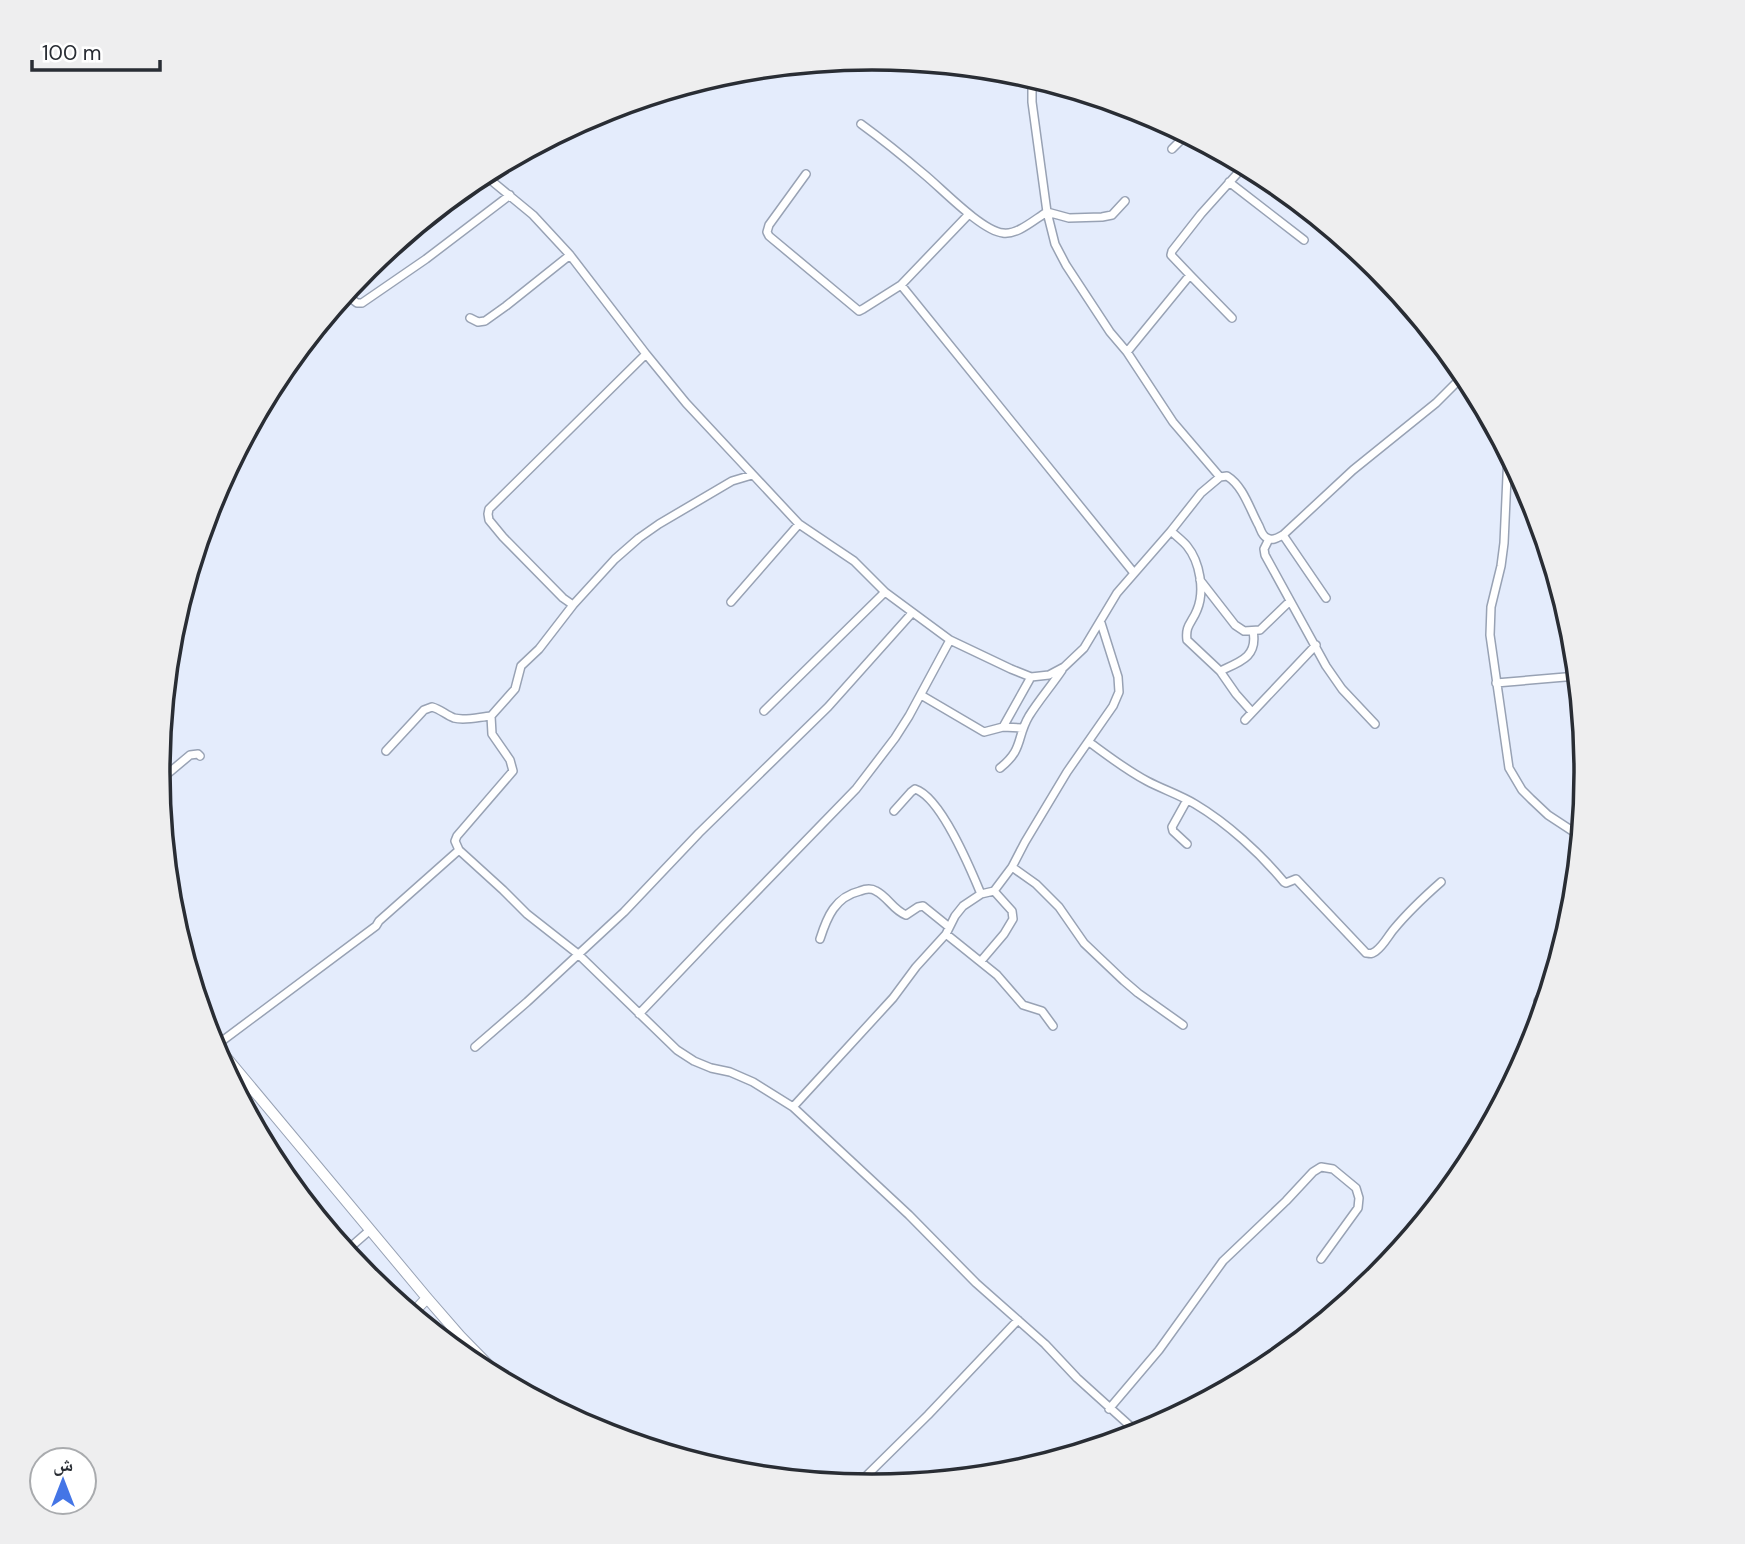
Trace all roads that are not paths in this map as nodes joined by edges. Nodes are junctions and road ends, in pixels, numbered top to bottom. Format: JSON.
{"nodes":[{"id":1,"x":1032,"y":89,"type":"edge"},
{"id":2,"x":860,"y":124,"type":"dead end"},
{"id":3,"x":1180,"y":141,"type":"edge"},
{"id":4,"x":1172,"y":149,"type":"dead end"},
{"id":5,"x":1238,"y":173,"type":"edge"},
{"id":6,"x":806,"y":174,"type":"dead end"},
{"id":7,"x":493,"y":181,"type":"edge"},
{"id":8,"x":1229,"y":182,"type":"junction"},
{"id":9,"x":510,"y":194,"type":"junction"},
{"id":10,"x":1125,"y":201,"type":"dead end"},
{"id":11,"x":1047,"y":212,"type":"junction"},
{"id":12,"x":969,"y":214,"type":"junction"},
{"id":13,"x":1304,"y":240,"type":"dead end"},
{"id":14,"x":570,"y":255,"type":"junction"},
{"id":15,"x":1190,"y":275,"type":"junction"},
{"id":16,"x":901,"y":285,"type":"junction"},
{"id":17,"x":353,"y":300,"type":"edge"},
{"id":18,"x":470,"y":318,"type":"dead end"},
{"id":19,"x":1232,"y":318,"type":"dead end"},
{"id":20,"x":1127,"y":352,"type":"junction"},
{"id":21,"x":646,"y":354,"type":"junction"},
{"id":22,"x":1456,"y":382,"type":"edge"},
{"id":23,"x":1507,"y":473,"type":"edge"},
{"id":24,"x":752,"y":475,"type":"junction"},
{"id":25,"x":1220,"y":477,"type":"junction"},
{"id":26,"x":799,"y":524,"type":"junction"},
{"id":27,"x":1171,"y":531,"type":"junction"},
{"id":28,"x":1283,"y":535,"type":"junction"},
{"id":29,"x":1269,"y":539,"type":"junction"},
{"id":30,"x":1135,"y":573,"type":"junction"},
{"id":31,"x":1200,"y":580,"type":"junction"},
{"id":32,"x":885,"y":592,"type":"junction"},
{"id":33,"x":1326,"y":598,"type":"dead end"},
{"id":34,"x":1290,"y":601,"type":"junction"},
{"id":35,"x":731,"y":602,"type":"dead end"},
{"id":36,"x":573,"y":606,"type":"junction"},
{"id":37,"x":912,"y":613,"type":"junction"},
{"id":38,"x":1101,"y":622,"type":"junction"},
{"id":39,"x":1253,"y":631,"type":"junction"},
{"id":40,"x":950,"y":640,"type":"junction"},
{"id":41,"x":1316,"y":645,"type":"junction"},
{"id":42,"x":1065,"y":667,"type":"junction"},
{"id":43,"x":1220,"y":671,"type":"junction"},
{"id":44,"x":1031,"y":677,"type":"junction"},
{"id":45,"x":1568,"y":677,"type":"edge"},
{"id":46,"x":1496,"y":684,"type":"junction"},
{"id":47,"x":921,"y":695,"type":"junction"},
{"id":48,"x":764,"y":710,"type":"dead end"},
{"id":49,"x":1252,"y":712,"type":"junction"},
{"id":50,"x":491,"y":716,"type":"junction"},
{"id":51,"x":1245,"y":720,"type":"dead end"},
{"id":52,"x":1375,"y":724,"type":"dead end"},
{"id":53,"x":1003,"y":727,"type":"junction"},
{"id":54,"x":1023,"y":728,"type":"junction"},
{"id":55,"x":1088,"y":742,"type":"junction"},
{"id":56,"x":386,"y":751,"type":"dead end"},
{"id":57,"x":200,"y":756,"type":"dead end"},
{"id":58,"x":1000,"y":768,"type":"dead end"},
{"id":59,"x":170,"y":772,"type":"edge"},
{"id":60,"x":1187,"y":800,"type":"junction"},
{"id":61,"x":894,"y":811,"type":"dead end"},
{"id":62,"x":1572,"y":831,"type":"edge"},
{"id":63,"x":1186,"y":844,"type":"dead end"},
{"id":64,"x":459,"y":850,"type":"junction"},
{"id":65,"x":1012,"y":867,"type":"junction"},
{"id":66,"x":1441,"y":882,"type":"dead end"},
{"id":67,"x":993,"y":891,"type":"junction"},
{"id":68,"x":981,"y":894,"type":"junction"},
{"id":69,"x":948,"y":930,"type":"junction"},
{"id":70,"x":820,"y":939,"type":"dead end"},
{"id":71,"x":578,"y":954,"type":"junction"},
{"id":72,"x":981,"y":961,"type":"junction"},
{"id":73,"x":639,"y":1014,"type":"junction"},
{"id":74,"x":1184,"y":1025,"type":"dead end"},
{"id":75,"x":1053,"y":1026,"type":"dead end"},
{"id":76,"x":222,"y":1037,"type":"edge"},
{"id":77,"x":475,"y":1047,"type":"dead end"},
{"id":78,"x":239,"y":1072,"type":"edge"},
{"id":79,"x":793,"y":1107,"type":"junction"},
{"id":80,"x":370,"y":1230,"type":"junction"},
{"id":81,"x":354,"y":1244,"type":"edge"},
{"id":82,"x":1321,"y":1259,"type":"dead end"},
{"id":83,"x":427,"y":1298,"type":"junction"},
{"id":84,"x":419,"y":1307,"type":"edge"},
{"id":85,"x":1018,"y":1320,"type":"junction"},
{"id":86,"x":460,"y":1336,"type":"junction"},
{"id":87,"x":458,"y":1338,"type":"edge"},
{"id":88,"x":475,"y":1351,"type":"edge"},
{"id":89,"x":1109,"y":1409,"type":"junction"},
{"id":90,"x":1129,"y":1426,"type":"edge"},
{"id":91,"x":869,"y":1474,"type":"edge"}],
"edges":[{"from":1,"to":11,"type":"street"},
{"from":2,"to":12,"type":"street"},
{"from":3,"to":4,"type":"street"},
{"from":5,"to":8,"type":"street"},
{"from":6,"to":16,"type":"street"},
{"from":7,"to":9,"type":"street"},
{"from":8,"to":13,"type":"street"},
{"from":8,"to":15,"type":"street"},
{"from":9,"to":14,"type":"street"},
{"from":9,"to":17,"type":"street"},
{"from":10,"to":11,"type":"street"},
{"from":11,"to":12,"type":"street"},
{"from":11,"to":20,"type":"street"},
{"from":12,"to":16,"type":"street"},
{"from":14,"to":18,"type":"street"},
{"from":14,"to":21,"type":"street"},
{"from":15,"to":19,"type":"street"},
{"from":15,"to":20,"type":"street"},
{"from":16,"to":30,"type":"street"},
{"from":20,"to":25,"type":"street"},
{"from":21,"to":24,"type":"street"},
{"from":21,"to":36,"type":"street"},
{"from":22,"to":28,"type":"street"},
{"from":23,"to":46,"type":"street"},
{"from":24,"to":26,"type":"street"},
{"from":24,"to":36,"type":"street"},
{"from":25,"to":27,"type":"street"},
{"from":25,"to":29,"type":"street"},
{"from":26,"to":32,"type":"street"},
{"from":26,"to":35,"type":"street"},
{"from":27,"to":30,"type":"street"},
{"from":27,"to":31,"type":"street"},
{"from":28,"to":29,"type":"street"},
{"from":28,"to":33,"type":"street"},
{"from":29,"to":34,"type":"street"},
{"from":30,"to":38,"type":"street"},
{"from":31,"to":39,"type":"street"},
{"from":31,"to":43,"type":"street"},
{"from":32,"to":37,"type":"street"},
{"from":32,"to":48,"type":"street"},
{"from":34,"to":39,"type":"street"},
{"from":34,"to":41,"type":"street"},
{"from":36,"to":50,"type":"street"},
{"from":37,"to":40,"type":"street"},
{"from":37,"to":71,"type":"street"},
{"from":38,"to":42,"type":"street"},
{"from":38,"to":55,"type":"street"},
{"from":39,"to":43,"type":"street"},
{"from":40,"to":44,"type":"street"},
{"from":40,"to":47,"type":"street"},
{"from":41,"to":49,"type":"street"},
{"from":41,"to":52,"type":"street"},
{"from":42,"to":44,"type":"street"},
{"from":42,"to":54,"type":"street"},
{"from":43,"to":49,"type":"street"},
{"from":44,"to":53,"type":"street"},
{"from":45,"to":46,"type":"street"},
{"from":46,"to":62,"type":"street"},
{"from":47,"to":53,"type":"street"},
{"from":47,"to":73,"type":"street"},
{"from":49,"to":51,"type":"street"},
{"from":50,"to":56,"type":"street"},
{"from":50,"to":64,"type":"street"},
{"from":53,"to":54,"type":"street"},
{"from":54,"to":58,"type":"street"},
{"from":55,"to":60,"type":"street"},
{"from":55,"to":65,"type":"street"},
{"from":57,"to":59,"type":"street"},
{"from":60,"to":63,"type":"street"},
{"from":60,"to":66,"type":"street"},
{"from":61,"to":68,"type":"street"},
{"from":64,"to":71,"type":"street"},
{"from":64,"to":76,"type":"street"},
{"from":65,"to":67,"type":"street"},
{"from":65,"to":74,"type":"street"},
{"from":67,"to":68,"type":"street"},
{"from":67,"to":72,"type":"street"},
{"from":68,"to":69,"type":"street"},
{"from":69,"to":70,"type":"street"},
{"from":69,"to":72,"type":"street"},
{"from":69,"to":79,"type":"street"},
{"from":71,"to":73,"type":"street"},
{"from":71,"to":77,"type":"street"},
{"from":72,"to":75,"type":"street"},
{"from":73,"to":79,"type":"street"},
{"from":78,"to":80,"type":"street"},
{"from":79,"to":85,"type":"street"},
{"from":80,"to":81,"type":"street"},
{"from":80,"to":83,"type":"street"},
{"from":82,"to":89,"type":"street"},
{"from":83,"to":84,"type":"street"},
{"from":83,"to":86,"type":"street"},
{"from":85,"to":89,"type":"street"},
{"from":85,"to":91,"type":"street"},
{"from":86,"to":87,"type":"street"},
{"from":86,"to":88,"type":"street"},
{"from":89,"to":90,"type":"street"}]}
